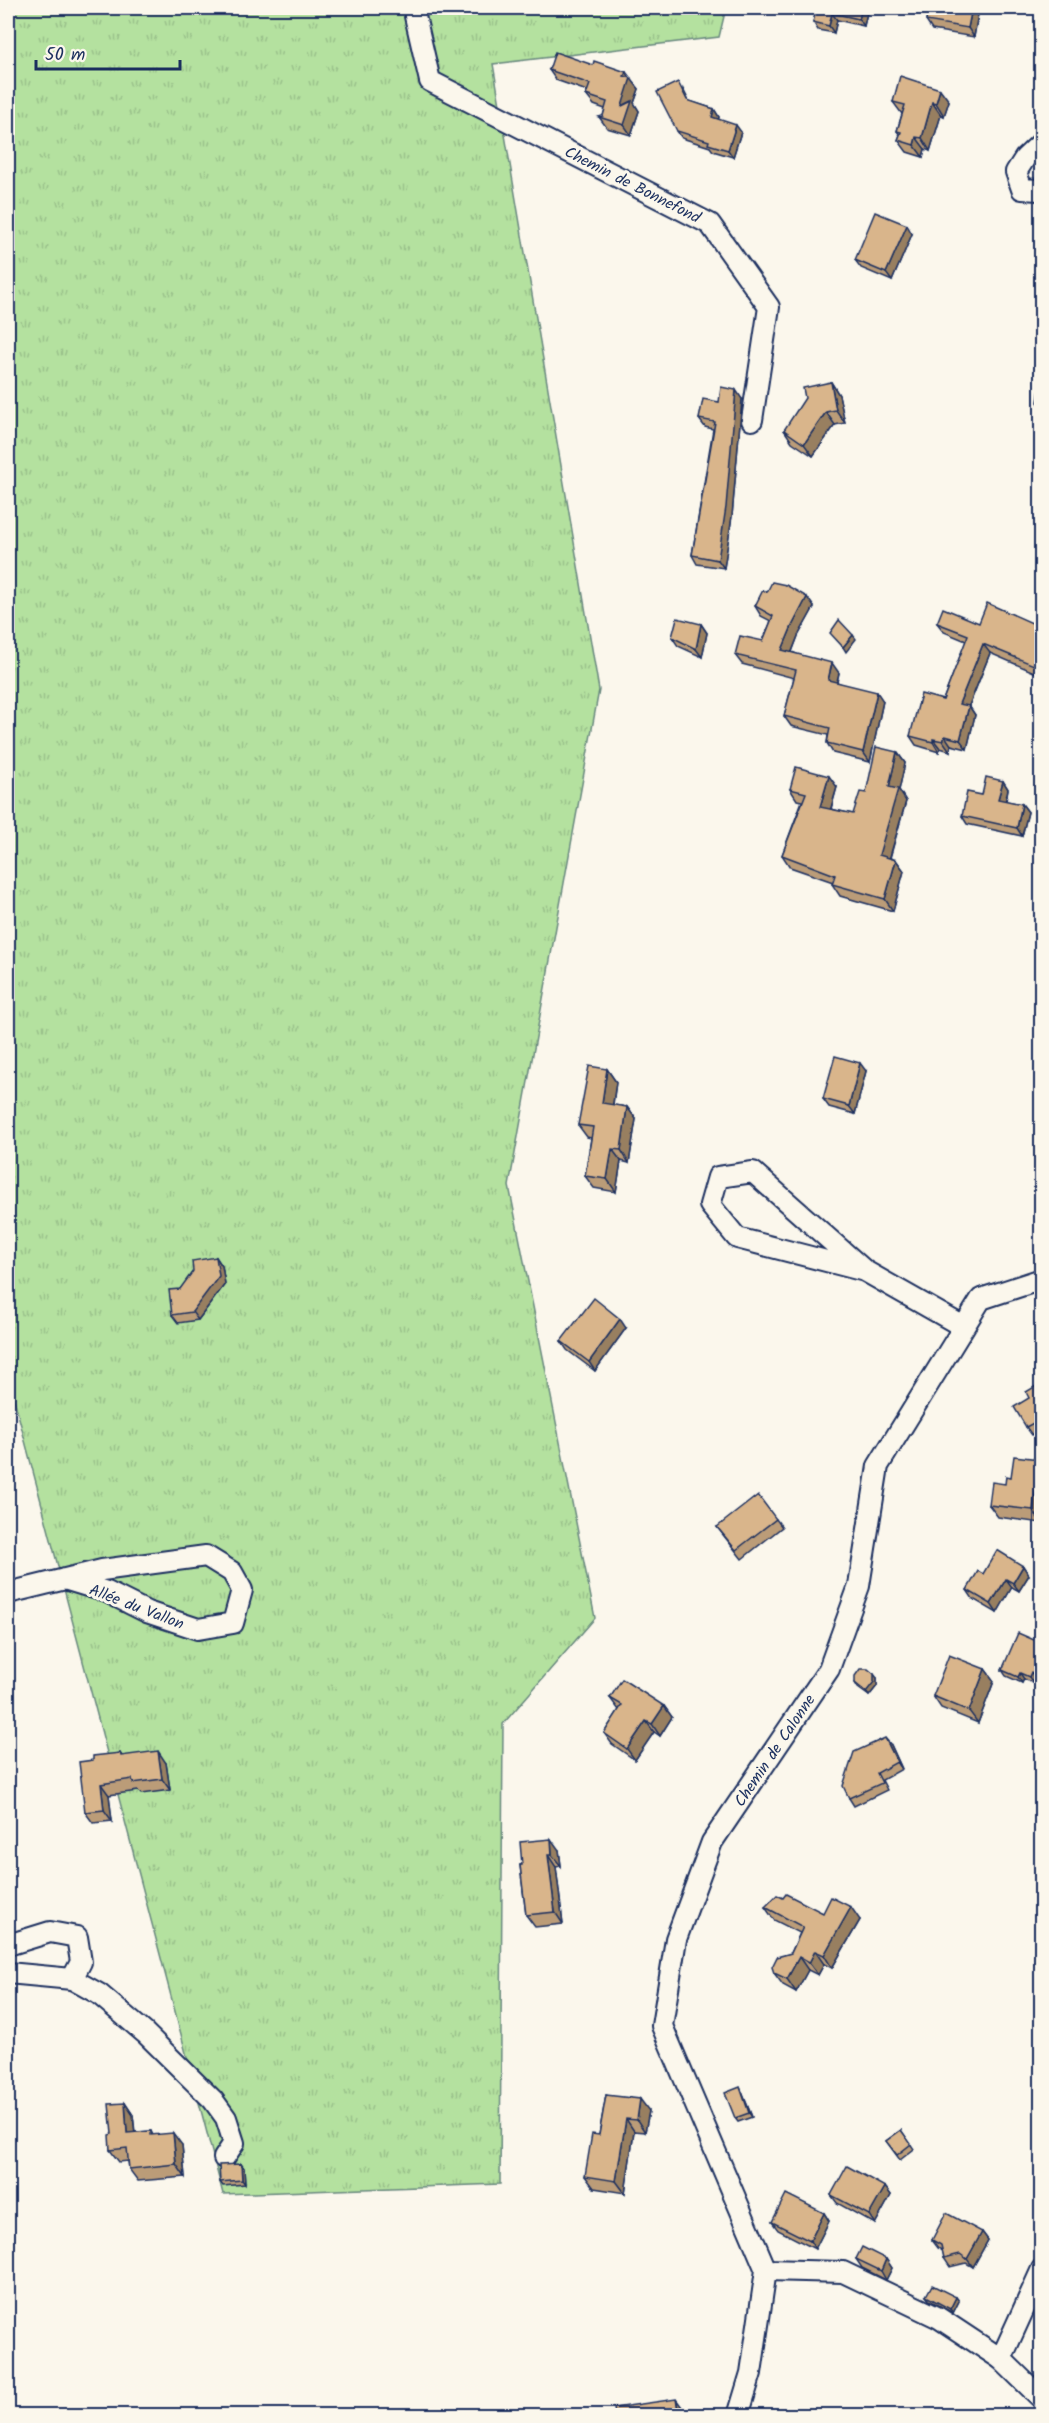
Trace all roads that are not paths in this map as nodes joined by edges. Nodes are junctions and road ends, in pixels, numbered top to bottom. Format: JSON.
{"nodes":[{"id":1,"x":417,"y":8,"type":"edge"},
{"id":2,"x":1041,"y":142,"type":"edge"},
{"id":3,"x":1041,"y":187,"type":"edge"},
{"id":4,"x":752,"y":420,"type":"dead end"},
{"id":5,"x":865,"y":1271,"type":"junction"},
{"id":6,"x":1041,"y":1279,"type":"edge"},
{"id":7,"x":962,"y":1326,"type":"junction"},
{"id":8,"x":64,"y":1579,"type":"junction"},
{"id":9,"x":8,"y":1593,"type":"edge"},
{"id":10,"x":8,"y":1945,"type":"edge"},
{"id":11,"x":8,"y":1973,"type":"edge"},
{"id":12,"x":72,"y":1979,"type":"junction"},
{"id":13,"x":224,"y":2158,"type":"dead end"},
{"id":14,"x":1041,"y":2269,"type":"edge"},
{"id":15,"x":766,"y":2270,"type":"junction"},
{"id":16,"x":1001,"y":2359,"type":"junction"},
{"id":17,"x":1041,"y":2399,"type":"edge"},
{"id":18,"x":738,"y":2415,"type":"edge"}],
"edges":[{"from":1,"to":4,"type":"street","name":"Chemin de Bonnefond"},
{"from":2,"to":3,"type":"street"},
{"from":5,"to":5,"type":"street"},
{"from":5,"to":7,"type":"street"},
{"from":6,"to":7,"type":"street","name":"Chemin de Calonne"},
{"from":7,"to":15,"type":"street","name":"Chemin de Calonne"},
{"from":8,"to":8,"type":"street","name":"Allée du Vallon"},
{"from":8,"to":9,"type":"street","name":"Allée du Vallon"},
{"from":10,"to":12,"type":"street"},
{"from":11,"to":12,"type":"street"},
{"from":12,"to":13,"type":"street"},
{"from":14,"to":16,"type":"street"},
{"from":15,"to":16,"type":"street"},
{"from":15,"to":18,"type":"street"},
{"from":16,"to":17,"type":"street"}]}
